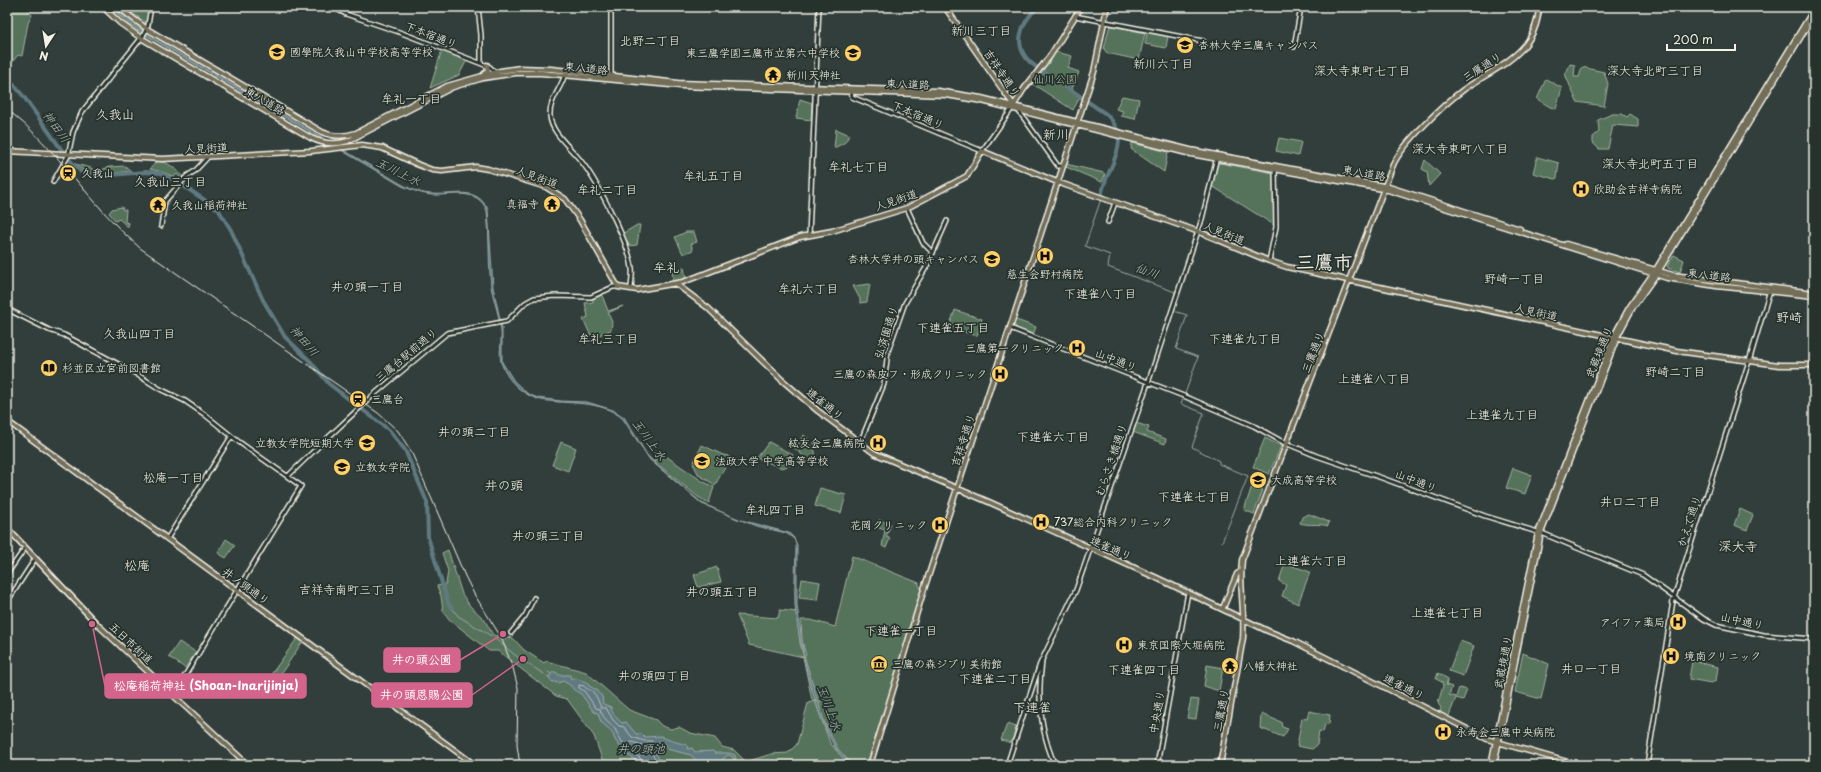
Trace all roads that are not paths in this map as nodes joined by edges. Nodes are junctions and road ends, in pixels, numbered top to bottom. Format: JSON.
{"nodes":[{"id":1,"x":103,"y":7,"type":"edge"},
{"id":2,"x":118,"y":7,"type":"edge"},
{"id":3,"x":151,"y":7,"type":"edge"},
{"id":4,"x":333,"y":7,"type":"edge"},
{"id":5,"x":478,"y":7,"type":"edge"},
{"id":6,"x":611,"y":7,"type":"edge"},
{"id":7,"x":819,"y":7,"type":"edge"},
{"id":8,"x":945,"y":7,"type":"edge"},
{"id":9,"x":1081,"y":7,"type":"edge"},
{"id":10,"x":1107,"y":7,"type":"edge"},
{"id":11,"x":1301,"y":7,"type":"edge"},
{"id":12,"x":1540,"y":7,"type":"edge"},
{"id":13,"x":1814,"y":9,"type":"edge"},
{"id":14,"x":1814,"y":15,"type":"edge"},
{"id":15,"x":1075,"y":16,"type":"junction"},
{"id":16,"x":1104,"y":22,"type":"junction"},
{"id":17,"x":147,"y":29,"type":"junction"},
{"id":18,"x":141,"y":38,"type":"junction"},
{"id":19,"x":1203,"y":41,"type":"dead end"},
{"id":20,"x":1294,"y":47,"type":"dead end"},
{"id":21,"x":481,"y":63,"type":"junction"},
{"id":22,"x":487,"y":65,"type":"junction"},
{"id":23,"x":565,"y":73,"type":"junction"},
{"id":24,"x":496,"y":74,"type":"junction"},
{"id":25,"x":480,"y":76,"type":"junction"},
{"id":26,"x":610,"y":78,"type":"junction"},
{"id":27,"x":816,"y":89,"type":"junction"},
{"id":28,"x":851,"y":90,"type":"junction"},
{"id":29,"x":1013,"y":107,"type":"junction"},
{"id":30,"x":1018,"y":110,"type":"junction"},
{"id":31,"x":1027,"y":112,"type":"junction"},
{"id":32,"x":1023,"y":117,"type":"junction"},
{"id":33,"x":1077,"y":123,"type":"junction"},
{"id":34,"x":340,"y":136,"type":"junction"},
{"id":35,"x":353,"y":138,"type":"junction"},
{"id":36,"x":7,"y":151,"type":"edge"},
{"id":37,"x":982,"y":151,"type":"junction"},
{"id":38,"x":66,"y":156,"type":"junction"},
{"id":39,"x":1217,"y":157,"type":"junction"},
{"id":40,"x":207,"y":158,"type":"junction"},
{"id":41,"x":1062,"y":166,"type":"junction"},
{"id":42,"x":1275,"y":168,"type":"junction"},
{"id":43,"x":53,"y":182,"type":"dead end"},
{"id":44,"x":1057,"y":182,"type":"junction"},
{"id":45,"x":1384,"y":188,"type":"junction"},
{"id":46,"x":1115,"y":203,"type":"junction"},
{"id":47,"x":907,"y":208,"type":"junction"},
{"id":48,"x":1694,"y":212,"type":"junction"},
{"id":49,"x":1689,"y":215,"type":"junction"},
{"id":50,"x":947,"y":221,"type":"dead end"},
{"id":51,"x":1108,"y":222,"type":"dead end"},
{"id":52,"x":161,"y":226,"type":"dead end"},
{"id":53,"x":1198,"y":232,"type":"junction"},
{"id":54,"x":809,"y":235,"type":"junction"},
{"id":55,"x":933,"y":253,"type":"junction"},
{"id":56,"x":1269,"y":261,"type":"junction"},
{"id":57,"x":1656,"y":273,"type":"junction"},
{"id":58,"x":1349,"y":281,"type":"junction"},
{"id":59,"x":676,"y":284,"type":"junction"},
{"id":60,"x":618,"y":287,"type":"junction"},
{"id":61,"x":631,"y":289,"type":"junction"},
{"id":62,"x":1770,"y":289,"type":"junction"},
{"id":63,"x":1814,"y":293,"type":"edge"},
{"id":64,"x":1814,"y":296,"type":"edge"},
{"id":65,"x":7,"y":309,"type":"edge"},
{"id":66,"x":1010,"y":328,"type":"junction"},
{"id":67,"x":1616,"y":337,"type":"junction"},
{"id":68,"x":1750,"y":361,"type":"junction"},
{"id":69,"x":1814,"y":365,"type":"edge"},
{"id":70,"x":1148,"y":382,"type":"junction"},
{"id":71,"x":7,"y":421,"type":"edge"},
{"id":72,"x":231,"y":437,"type":"junction"},
{"id":73,"x":860,"y":443,"type":"junction"},
{"id":74,"x":1287,"y":444,"type":"junction"},
{"id":75,"x":1574,"y":448,"type":"junction"},
{"id":76,"x":1568,"y":453,"type":"junction"},
{"id":77,"x":289,"y":478,"type":"junction"},
{"id":78,"x":957,"y":488,"type":"junction"},
{"id":79,"x":7,"y":528,"type":"edge"},
{"id":80,"x":1540,"y":533,"type":"junction"},
{"id":81,"x":167,"y":539,"type":"junction"},
{"id":82,"x":25,"y":548,"type":"junction"},
{"id":83,"x":1091,"y":548,"type":"junction"},
{"id":84,"x":35,"y":559,"type":"junction"},
{"id":85,"x":1241,"y":571,"type":"junction"},
{"id":86,"x":7,"y":574,"type":"edge"},
{"id":87,"x":237,"y":590,"type":"junction"},
{"id":88,"x":1188,"y":592,"type":"junction"},
{"id":89,"x":1674,"y":597,"type":"junction"},
{"id":90,"x":534,"y":598,"type":"dead end"},
{"id":91,"x":7,"y":602,"type":"edge"},
{"id":92,"x":1223,"y":608,"type":"junction"},
{"id":93,"x":1244,"y":619,"type":"junction"},
{"id":94,"x":511,"y":634,"type":"dead end"},
{"id":95,"x":1814,"y":639,"type":"edge"},
{"id":96,"x":1043,"y":655,"type":"junction"},
{"id":97,"x":173,"y":695,"type":"junction"},
{"id":98,"x":1497,"y":743,"type":"junction"},
{"id":99,"x":248,"y":765,"type":"edge"},
{"id":100,"x":475,"y":765,"type":"edge"},
{"id":101,"x":870,"y":765,"type":"edge"},
{"id":102,"x":1006,"y":765,"type":"edge"},
{"id":103,"x":1055,"y":765,"type":"edge"},
{"id":104,"x":1157,"y":765,"type":"edge"},
{"id":105,"x":1220,"y":765,"type":"edge"},
{"id":106,"x":1491,"y":765,"type":"edge"},
{"id":107,"x":1494,"y":765,"type":"edge"},
{"id":108,"x":1578,"y":765,"type":"edge"},
{"id":109,"x":1647,"y":765,"type":"edge"}],
"edges":[{"from":1,"to":18,"type":"main road","name":"東八道路"},
{"from":2,"to":17,"type":"main road","name":"東八道路"},
{"from":3,"to":17,"type":"street"},
{"from":4,"to":21,"type":"street","name":"下本宿通り"},
{"from":5,"to":21,"type":"street"},
{"from":6,"to":26,"type":"street"},
{"from":7,"to":27,"type":"street"},
{"from":8,"to":29,"type":"main road","name":"吉祥寺通り"},
{"from":9,"to":15,"type":"main road"},
{"from":10,"to":16,"type":"main road","name":"吉祥寺通り"},
{"from":11,"to":20,"type":"street"},
{"from":12,"to":45,"type":"main road","name":"三鷹通り"},
{"from":13,"to":49,"type":"main road","name":"武蔵境通り"},
{"from":14,"to":48,"type":"main road","name":"武蔵境通り"},
{"from":15,"to":16,"type":"street"},
{"from":15,"to":29,"type":"main road"},
{"from":16,"to":19,"type":"street"},
{"from":16,"to":33,"type":"main road","name":"吉祥寺通り"},
{"from":17,"to":18,"type":"street"},
{"from":17,"to":34,"type":"main road","name":"東八道路"},
{"from":18,"to":35,"type":"main road","name":"東八道路"},
{"from":18,"to":38,"type":"street"},
{"from":21,"to":22,"type":"street","name":"下本宿通り"},
{"from":22,"to":24,"type":"street","name":"下本宿通り"},
{"from":22,"to":25,"type":"main road"},
{"from":23,"to":24,"type":"main road","name":"東八道路"},
{"from":23,"to":26,"type":"main road","name":"東八道路"},
{"from":23,"to":61,"type":"street"},
{"from":24,"to":25,"type":"main road","name":"東八道路"},
{"from":24,"to":35,"type":"main road","name":"東八道路"},
{"from":25,"to":34,"type":"main road","name":"東八道路"},
{"from":26,"to":27,"type":"main road","name":"東八道路"},
{"from":27,"to":28,"type":"main road","name":"東八道路"},
{"from":27,"to":54,"type":"street"},
{"from":28,"to":29,"type":"main road","name":"東八道路"},
{"from":28,"to":37,"type":"street","name":"下本宿通り"},
{"from":29,"to":30,"type":"main road","name":"吉祥寺通り"},
{"from":29,"to":33,"type":"main road","name":"東八道路"},
{"from":29,"to":37,"type":"street"},
{"from":30,"to":31,"type":"main road","name":"東八道路"},
{"from":30,"to":32,"type":"street"},
{"from":31,"to":32,"type":"main road"},
{"from":31,"to":33,"type":"main road","name":"東八道路"},
{"from":32,"to":41,"type":"street"},
{"from":33,"to":39,"type":"main road","name":"東八道路"},
{"from":33,"to":41,"type":"main road","name":"吉祥寺通り"},
{"from":34,"to":35,"type":"main road"},
{"from":36,"to":38,"type":"main road","name":"人見街道"},
{"from":37,"to":44,"type":"main road","name":"人見街道"},
{"from":37,"to":47,"type":"main road","name":"人見街道"},
{"from":38,"to":40,"type":"main road","name":"人見街道"},
{"from":38,"to":43,"type":"street"},
{"from":39,"to":42,"type":"main road","name":"東八道路"},
{"from":39,"to":53,"type":"street","name":"むらさき橋通り"},
{"from":40,"to":52,"type":"street"},
{"from":40,"to":60,"type":"main road","name":"人見街道"},
{"from":41,"to":44,"type":"main road","name":"吉祥寺通り"},
{"from":42,"to":45,"type":"main road","name":"東八道路"},
{"from":42,"to":56,"type":"street"},
{"from":44,"to":46,"type":"main road","name":"人見街道"},
{"from":44,"to":66,"type":"main road","name":"吉祥寺通り"},
{"from":45,"to":57,"type":"main road","name":"東八道路"},
{"from":45,"to":58,"type":"main road","name":"三鷹通り"},
{"from":46,"to":51,"type":"street"},
{"from":46,"to":53,"type":"main road","name":"人見街道"},
{"from":47,"to":54,"type":"main road","name":"人見街道"},
{"from":47,"to":55,"type":"street"},
{"from":48,"to":49,"type":"main road"},
{"from":48,"to":57,"type":"main road","name":"武蔵境通り"},
{"from":49,"to":57,"type":"main road","name":"武蔵境通り"},
{"from":50,"to":55,"type":"street","name":"弘済園通り"},
{"from":53,"to":56,"type":"main road","name":"人見街道"},
{"from":53,"to":70,"type":"street","name":"むらさき橋通り"},
{"from":54,"to":59,"type":"main road","name":"人見街道"},
{"from":55,"to":73,"type":"street","name":"弘済園通り"},
{"from":56,"to":58,"type":"main road","name":"人見街道"},
{"from":57,"to":62,"type":"main road","name":"東八道路"},
{"from":57,"to":67,"type":"main road","name":"武蔵境通り"},
{"from":58,"to":67,"type":"main road","name":"人見街道"},
{"from":58,"to":74,"type":"main road","name":"三鷹通り"},
{"from":59,"to":61,"type":"main road","name":"人見街道"},
{"from":59,"to":73,"type":"main road","name":"連雀通り"},
{"from":60,"to":61,"type":"main road","name":"人見街道"},
{"from":60,"to":77,"type":"street","name":"三鷹台駅前通り"},
{"from":62,"to":63,"type":"main road","name":"東八道路"},
{"from":62,"to":64,"type":"main road","name":"東八道路"},
{"from":62,"to":68,"type":"street","name":"かえで通り"},
{"from":65,"to":72,"type":"street"},
{"from":66,"to":70,"type":"street","name":"山中通り"},
{"from":66,"to":78,"type":"main road","name":"吉祥寺通り"},
{"from":67,"to":68,"type":"main road","name":"人見街道"},
{"from":67,"to":75,"type":"main road","name":"武蔵境通り"},
{"from":67,"to":76,"type":"main road","name":"武蔵境通り"},
{"from":68,"to":69,"type":"main road","name":"人見街道"},
{"from":68,"to":89,"type":"street","name":"かえで通り"},
{"from":70,"to":74,"type":"street","name":"山中通り"},
{"from":70,"to":83,"type":"street","name":"むらさき橋通り"},
{"from":71,"to":81,"type":"main road","name":"井ノ頭通り"},
{"from":72,"to":77,"type":"street"},
{"from":72,"to":81,"type":"street"},
{"from":73,"to":78,"type":"main road","name":"連雀通り"},
{"from":74,"to":80,"type":"street","name":"山中通り"},
{"from":74,"to":85,"type":"main road","name":"三鷹通り"},
{"from":75,"to":76,"type":"main road"},
{"from":75,"to":80,"type":"main road","name":"武蔵境通り"},
{"from":76,"to":80,"type":"main road","name":"武蔵境通り"},
{"from":77,"to":87,"type":"street"},
{"from":78,"to":83,"type":"main road","name":"連雀通り"},
{"from":78,"to":101,"type":"main road","name":"吉祥寺通り"},
{"from":79,"to":82,"type":"main road","name":"五日市街道"},
{"from":80,"to":89,"type":"street","name":"山中通り"},
{"from":80,"to":98,"type":"main road","name":"武蔵境通り"},
{"from":81,"to":87,"type":"main road","name":"井ノ頭通り"},
{"from":82,"to":84,"type":"main road","name":"五日市街道"},
{"from":82,"to":86,"type":"street"},
{"from":83,"to":88,"type":"main road","name":"連雀通り"},
{"from":83,"to":96,"type":"street","name":"むらさき橋通り"},
{"from":84,"to":91,"type":"street"},
{"from":84,"to":97,"type":"main road","name":"五日市街道"},
{"from":85,"to":92,"type":"main road"},
{"from":85,"to":93,"type":"main road","name":"三鷹通り"},
{"from":87,"to":97,"type":"street"},
{"from":87,"to":100,"type":"main road","name":"井ノ頭通り"},
{"from":88,"to":92,"type":"main road","name":"連雀通り"},
{"from":88,"to":104,"type":"street","name":"中央通り"},
{"from":89,"to":95,"type":"street","name":"山中通り"},
{"from":89,"to":109,"type":"street","name":"かえで通り"},
{"from":90,"to":94,"type":"street"},
{"from":92,"to":93,"type":"main road","name":"連雀通り"},
{"from":93,"to":98,"type":"main road","name":"連雀通り"},
{"from":93,"to":105,"type":"main road","name":"三鷹通り"},
{"from":96,"to":102,"type":"street","name":"むらさき橋通り"},
{"from":96,"to":103,"type":"street"},
{"from":97,"to":99,"type":"main road","name":"五日市街道"},
{"from":98,"to":106,"type":"main road"},
{"from":98,"to":107,"type":"main road"},
{"from":98,"to":108,"type":"main road","name":"連雀通り"}]}
